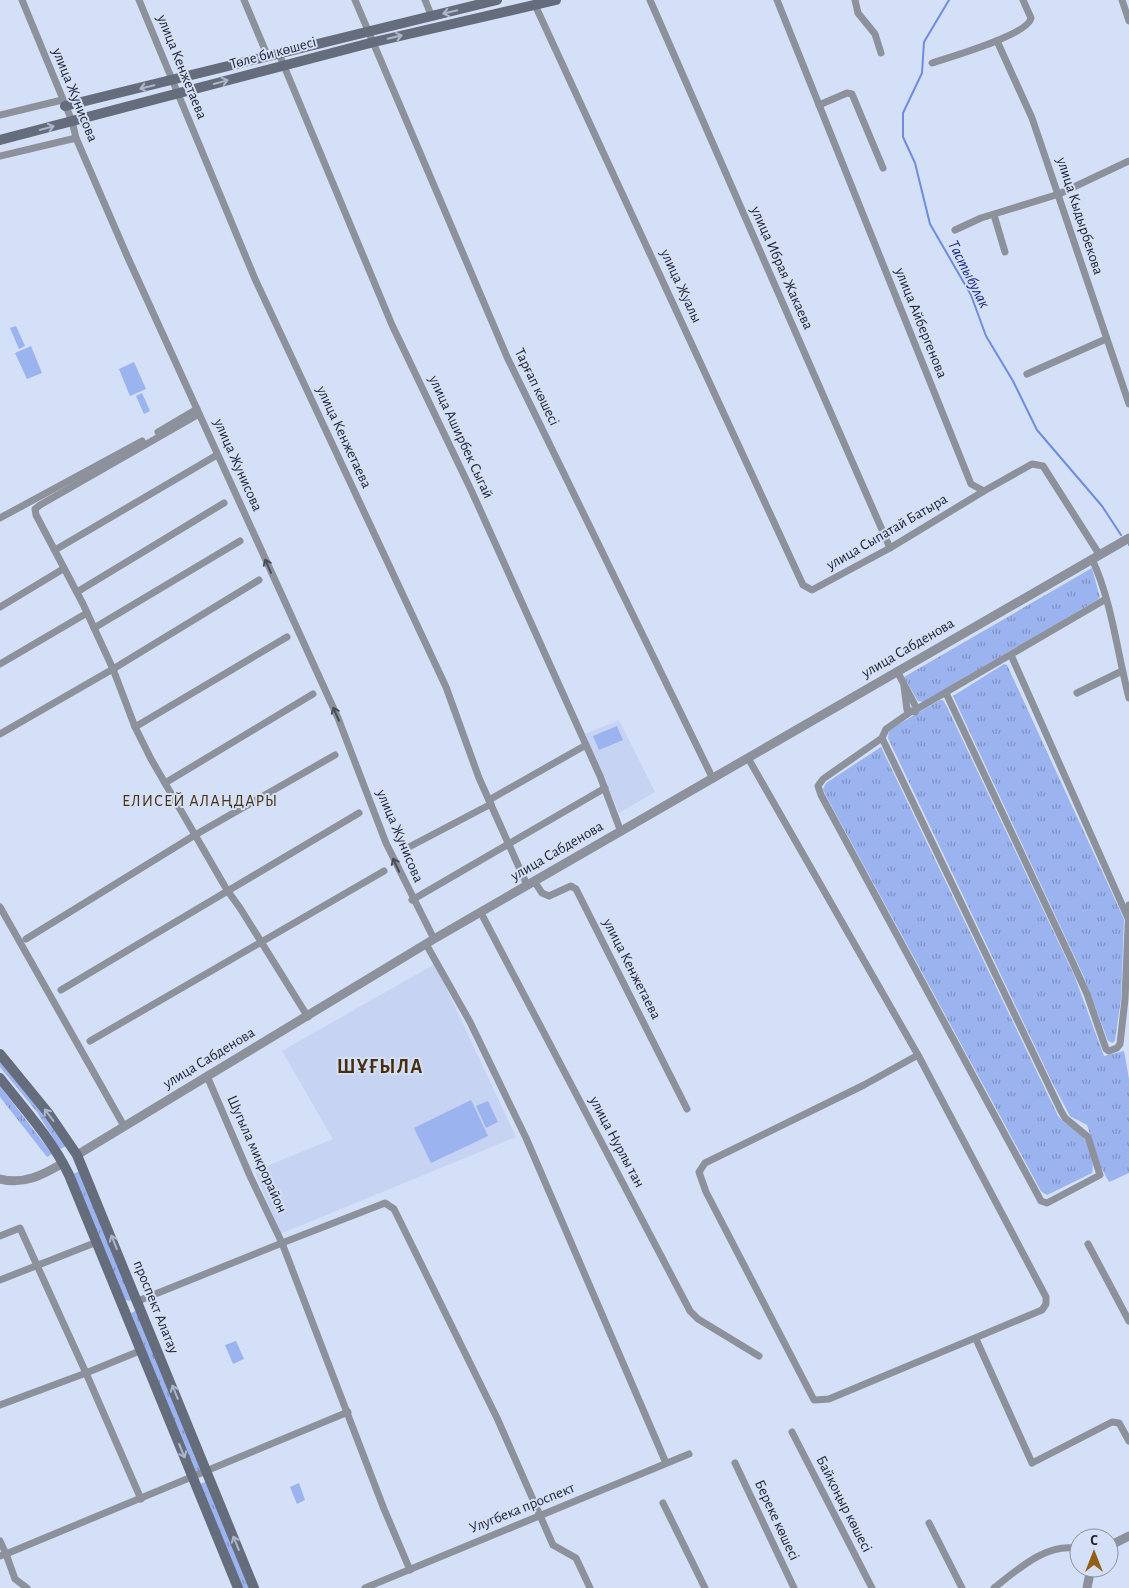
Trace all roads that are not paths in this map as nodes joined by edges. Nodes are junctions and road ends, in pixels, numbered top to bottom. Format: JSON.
{"nodes":[{"id":1,"x":22,"y":0,"type":"edge"},
{"id":2,"x":139,"y":0,"type":"edge"},
{"id":3,"x":244,"y":0,"type":"edge"},
{"id":4,"x":355,"y":0,"type":"edge"},
{"id":5,"x":425,"y":0,"type":"edge"},
{"id":6,"x":497,"y":0,"type":"edge"},
{"id":7,"x":556,"y":0,"type":"edge"},
{"id":8,"x":650,"y":0,"type":"edge"},
{"id":9,"x":777,"y":0,"type":"edge"},
{"id":10,"x":855,"y":0,"type":"edge"},
{"id":11,"x":1023,"y":0,"type":"edge"},
{"id":12,"x":1122,"y":0,"type":"edge"},
{"id":13,"x":534,"y":3,"type":"edge"},
{"id":14,"x":432,"y":17,"type":"junction"},
{"id":15,"x":1129,"y":21,"type":"edge"},
{"id":16,"x":369,"y":31,"type":"junction"},
{"id":17,"x":997,"y":41,"type":"junction"},
{"id":18,"x":374,"y":42,"type":"junction"},
{"id":19,"x":881,"y":53,"type":"dead end"},
{"id":20,"x":279,"y":54,"type":"junction"},
{"id":21,"x":268,"y":56,"type":"junction"},
{"id":22,"x":932,"y":63,"type":"dead end"},
{"id":23,"x":284,"y":65,"type":"junction"},
{"id":24,"x":174,"y":80,"type":"junction"},
{"id":25,"x":178,"y":94,"type":"junction"},
{"id":26,"x":64,"y":103,"type":"junction"},
{"id":27,"x":819,"y":105,"type":"junction"},
{"id":28,"x":0,"y":115,"type":"edge"},
{"id":29,"x":72,"y":121,"type":"junction"},
{"id":30,"x":76,"y":138,"type":"junction"},
{"id":31,"x":0,"y":140,"type":"edge"},
{"id":32,"x":0,"y":156,"type":"edge"},
{"id":33,"x":1129,"y":161,"type":"edge"},
{"id":34,"x":883,"y":168,"type":"dead end"},
{"id":35,"x":1059,"y":194,"type":"junction"},
{"id":36,"x":994,"y":215,"type":"junction"},
{"id":37,"x":955,"y":230,"type":"dead end"},
{"id":38,"x":1005,"y":252,"type":"dead end"},
{"id":39,"x":1106,"y":339,"type":"junction"},
{"id":40,"x":1027,"y":374,"type":"dead end"},
{"id":41,"x":1129,"y":404,"type":"edge"},
{"id":42,"x":198,"y":412,"type":"junction"},
{"id":43,"x":217,"y":455,"type":"junction"},
{"id":44,"x":984,"y":491,"type":"junction"},
{"id":45,"x":224,"y":503,"type":"dead end"},
{"id":46,"x":0,"y":518,"type":"edge"},
{"id":47,"x":1129,"y":538,"type":"edge"},
{"id":48,"x":240,"y":541,"type":"dead end"},
{"id":49,"x":890,"y":548,"type":"junction"},
{"id":50,"x":55,"y":550,"type":"junction"},
{"id":51,"x":1095,"y":557,"type":"junction"},
{"id":52,"x":63,"y":569,"type":"junction"},
{"id":53,"x":259,"y":580,"type":"dead end"},
{"id":54,"x":803,"y":585,"type":"joint"},
{"id":55,"x":77,"y":592,"type":"junction"},
{"id":56,"x":1106,"y":599,"type":"junction"},
{"id":57,"x":0,"y":607,"type":"edge"},
{"id":58,"x":87,"y":613,"type":"junction"},
{"id":59,"x":94,"y":628,"type":"junction"},
{"id":60,"x":286,"y":637,"type":"dead end"},
{"id":61,"x":1011,"y":655,"type":"junction"},
{"id":62,"x":0,"y":664,"type":"edge"},
{"id":63,"x":113,"y":669,"type":"junction"},
{"id":64,"x":1122,"y":670,"type":"junction"},
{"id":65,"x":896,"y":671,"type":"junction"},
{"id":66,"x":904,"y":686,"type":"junction"},
{"id":67,"x":946,"y":693,"type":"junction"},
{"id":68,"x":1077,"y":693,"type":"dead end"},
{"id":69,"x":313,"y":694,"type":"dead end"},
{"id":70,"x":1129,"y":698,"type":"edge"},
{"id":71,"x":917,"y":709,"type":"junction"},
{"id":72,"x":909,"y":713,"type":"junction"},
{"id":73,"x":135,"y":726,"type":"junction"},
{"id":74,"x":0,"y":734,"type":"edge"},
{"id":75,"x":882,"y":738,"type":"junction"},
{"id":76,"x":586,"y":745,"type":"junction"},
{"id":77,"x":336,"y":755,"type":"dead end"},
{"id":78,"x":748,"y":758,"type":"junction"},
{"id":79,"x":713,"y":779,"type":"junction"},
{"id":80,"x":166,"y":783,"type":"junction"},
{"id":81,"x":604,"y":788,"type":"junction"},
{"id":82,"x":490,"y":802,"type":"junction"},
{"id":83,"x":359,"y":813,"type":"dead end"},
{"id":84,"x":621,"y":832,"type":"junction"},
{"id":85,"x":195,"y":835,"type":"junction"},
{"id":86,"x":509,"y":845,"type":"junction"},
{"id":87,"x":409,"y":847,"type":"dead end"},
{"id":88,"x":384,"y":872,"type":"dead end"},
{"id":89,"x":531,"y":883,"type":"junction"},
{"id":90,"x":227,"y":890,"type":"junction"},
{"id":91,"x":412,"y":900,"type":"junction"},
{"id":92,"x":1129,"y":905,"type":"edge"},
{"id":93,"x":0,"y":907,"type":"edge"},
{"id":94,"x":481,"y":912,"type":"junction"},
{"id":95,"x":1128,"y":918,"type":"junction"},
{"id":96,"x":26,"y":939,"type":"dead end"},
{"id":97,"x":430,"y":942,"type":"junction"},
{"id":98,"x":261,"y":943,"type":"junction"},
{"id":99,"x":61,"y":990,"type":"dead end"},
{"id":100,"x":308,"y":1017,"type":"junction"},
{"id":101,"x":90,"y":1041,"type":"dead end"},
{"id":102,"x":0,"y":1054,"type":"edge"},
{"id":103,"x":918,"y":1055,"type":"junction"},
{"id":104,"x":207,"y":1076,"type":"junction"},
{"id":105,"x":0,"y":1078,"type":"edge"},
{"id":106,"x":687,"y":1109,"type":"dead end"},
{"id":107,"x":124,"y":1126,"type":"junction"},
{"id":108,"x":77,"y":1155,"type":"junction"},
{"id":109,"x":63,"y":1163,"type":"junction"},
{"id":110,"x":0,"y":1179,"type":"edge"},
{"id":111,"x":0,"y":1236,"type":"edge"},
{"id":112,"x":97,"y":1242,"type":"junction"},
{"id":113,"x":282,"y":1243,"type":"junction"},
{"id":114,"x":1088,"y":1244,"type":"dead end"},
{"id":115,"x":38,"y":1265,"type":"junction"},
{"id":116,"x":0,"y":1280,"type":"edge"},
{"id":117,"x":138,"y":1301,"type":"junction"},
{"id":118,"x":124,"y":1307,"type":"junction"},
{"id":119,"x":1129,"y":1321,"type":"edge"},
{"id":120,"x":976,"y":1339,"type":"junction"},
{"id":121,"x":142,"y":1350,"type":"junction"},
{"id":122,"x":759,"y":1356,"type":"dead end"},
{"id":123,"x":86,"y":1373,"type":"junction"},
{"id":124,"x":0,"y":1405,"type":"edge"},
{"id":125,"x":348,"y":1412,"type":"junction"},
{"id":126,"x":792,"y":1432,"type":"dead end"},
{"id":127,"x":1129,"y":1441,"type":"edge"},
{"id":128,"x":689,"y":1454,"type":"dead end"},
{"id":129,"x":734,"y":1463,"type":"dead end"},
{"id":130,"x":666,"y":1464,"type":"junction"},
{"id":131,"x":207,"y":1472,"type":"junction"},
{"id":132,"x":193,"y":1477,"type":"junction"},
{"id":133,"x":141,"y":1499,"type":"junction"},
{"id":134,"x":662,"y":1503,"type":"dead end"},
{"id":135,"x":539,"y":1516,"type":"junction"},
{"id":136,"x":930,"y":1523,"type":"dead end"},
{"id":137,"x":0,"y":1540,"type":"edge"},
{"id":138,"x":1069,"y":1546,"type":"edge"},
{"id":139,"x":3,"y":1555,"type":"edge"},
{"id":140,"x":410,"y":1570,"type":"junction"},
{"id":141,"x":27,"y":1588,"type":"edge"},
{"id":142,"x":238,"y":1588,"type":"edge"},
{"id":143,"x":254,"y":1588,"type":"edge"},
{"id":144,"x":365,"y":1588,"type":"edge"},
{"id":145,"x":590,"y":1588,"type":"edge"},
{"id":146,"x":705,"y":1588,"type":"edge"},
{"id":147,"x":794,"y":1588,"type":"edge"},
{"id":148,"x":872,"y":1588,"type":"edge"},
{"id":149,"x":962,"y":1588,"type":"edge"},
{"id":150,"x":994,"y":1588,"type":"edge"}],
"edges":[{"from":1,"to":26,"type":"street","name":"улица Жунисова"},
{"from":2,"to":24,"type":"street","name":"улица Кенжетаева"},
{"from":3,"to":21,"type":"street"},
{"from":4,"to":16,"type":"street","name":"Тарғап көшесі"},
{"from":5,"to":14,"type":"street"},
{"from":6,"to":14,"type":"main road","name":"Төле би көшесі","one_way":true},
{"from":7,"to":13,"type":"main road","name":"Төле би көшесі"},
{"from":8,"to":49,"type":"street","name":"улица Ибрая Жакаева"},
{"from":9,"to":27,"type":"street","name":"улица Айбергенова"},
{"from":10,"to":19,"type":"street"},
{"from":11,"to":17,"type":"street"},
{"from":12,"to":15,"type":"street"},
{"from":18,"to":13,"type":"main road","name":"Төле би көшесі","one_way":true},
{"from":13,"to":54,"type":"street","name":"улица Жуалы"},
{"from":14,"to":16,"type":"main road","name":"Төле би көшесі"},
{"from":16,"to":18,"type":"street","name":"Тарғап көшесі"},
{"from":16,"to":20,"type":"main road","name":"Төле би көшесі"},
{"from":17,"to":22,"type":"street"},
{"from":17,"to":35,"type":"street","name":"улица Кыдырбекова"},
{"from":18,"to":23,"type":"main road","name":"Төле би көшесі"},
{"from":18,"to":79,"type":"street","name":"Тарғап көшесі"},
{"from":20,"to":21,"type":"main road","name":"Төле би көшесі"},
{"from":20,"to":23,"type":"street","name":"улица Аширбек Сыгай"},
{"from":21,"to":24,"type":"main road","name":"Төле би көшесі"},
{"from":25,"to":23,"type":"main road","name":"Төле би көшесі","one_way":true},
{"from":23,"to":76,"type":"street","name":"улица Аширбек Сыгай"},
{"from":24,"to":25,"type":"street","name":"улица Кенжетаева"},
{"from":24,"to":26,"type":"main road","name":"Төле би көшесі","one_way":true},
{"from":25,"to":29,"type":"main road","name":"Төле би көшесі"},
{"from":25,"to":82,"type":"street","name":"улица Кенжетаева"},
{"from":26,"to":28,"type":"street"},
{"from":26,"to":29,"type":"street","name":"улица Жунисова"},
{"from":27,"to":34,"type":"street"},
{"from":27,"to":44,"type":"street","name":"улица Айбергенова"},
{"from":29,"to":30,"type":"street","name":"улица Жунисова"},
{"from":31,"to":29,"type":"main road","name":"Төле би көшесі","one_way":true},
{"from":30,"to":32,"type":"street"},
{"from":30,"to":42,"type":"street","name":"улица Жунисова"},
{"from":33,"to":35,"type":"street"},
{"from":35,"to":36,"type":"street"},
{"from":35,"to":39,"type":"street","name":"улица Кыдырбекова"},
{"from":36,"to":37,"type":"street"},
{"from":36,"to":38,"type":"street"},
{"from":39,"to":40,"type":"street"},
{"from":39,"to":41,"type":"street","name":"улица Кыдырбекова"},
{"from":42,"to":43,"type":"street","name":"улица Жунисова"},
{"from":42,"to":46,"type":"street"},
{"from":42,"to":50,"type":"street"},
{"from":43,"to":50,"type":"street"},
{"from":91,"to":43,"type":"street","name":"улица Жунисова","one_way":true},
{"from":44,"to":49,"type":"street","name":"улица Сыпатай Батыра"},
{"from":44,"to":51,"type":"street"},
{"from":45,"to":55,"type":"street"},
{"from":47,"to":51,"type":"street","name":"улица Сабденова"},
{"from":48,"to":59,"type":"street"},
{"from":49,"to":54,"type":"street","name":"улица Сыпатай Батыра"},
{"from":50,"to":52,"type":"street"},
{"from":51,"to":56,"type":"street"},
{"from":51,"to":65,"type":"street","name":"улица Сабденова"},
{"from":52,"to":55,"type":"street"},
{"from":52,"to":57,"type":"street"},
{"from":53,"to":63,"type":"street"},
{"from":55,"to":58,"type":"street"},
{"from":56,"to":61,"type":"street"},
{"from":56,"to":64,"type":"street"},
{"from":58,"to":59,"type":"street"},
{"from":58,"to":62,"type":"street"},
{"from":59,"to":63,"type":"street"},
{"from":60,"to":73,"type":"street"},
{"from":61,"to":67,"type":"street"},
{"from":61,"to":95,"type":"street"},
{"from":63,"to":73,"type":"street"},
{"from":63,"to":74,"type":"street"},
{"from":64,"to":68,"type":"street"},
{"from":64,"to":70,"type":"street"},
{"from":65,"to":66,"type":"street"},
{"from":65,"to":78,"type":"street","name":"улица Сабденова"},
{"from":66,"to":71,"type":"street"},
{"from":66,"to":72,"type":"street"},
{"from":67,"to":71,"type":"street"},
{"from":67,"to":95,"type":"street"},
{"from":69,"to":80,"type":"street"},
{"from":71,"to":72,"type":"street"},
{"from":72,"to":75,"type":"street"},
{"from":73,"to":80,"type":"street"},
{"from":75,"to":75,"type":"street"},
{"from":76,"to":81,"type":"street","name":"улица Аширбек Сыгай"},
{"from":76,"to":82,"type":"street"},
{"from":77,"to":85,"type":"street"},
{"from":78,"to":79,"type":"street","name":"улица Сабденова"},
{"from":78,"to":103,"type":"street"},
{"from":79,"to":84,"type":"street","name":"улица Сабденова"},
{"from":80,"to":85,"type":"street"},
{"from":81,"to":84,"type":"street","name":"улица Аширбек Сыгай"},
{"from":81,"to":86,"type":"street"},
{"from":82,"to":86,"type":"street","name":"улица Кенжетаева"},
{"from":82,"to":87,"type":"street"},
{"from":83,"to":90,"type":"street"},
{"from":84,"to":89,"type":"street","name":"улица Сабденова"},
{"from":85,"to":90,"type":"street"},
{"from":85,"to":96,"type":"street"},
{"from":86,"to":89,"type":"street","name":"улица Кенжетаева"},
{"from":86,"to":91,"type":"street"},
{"from":88,"to":98,"type":"street"},
{"from":89,"to":94,"type":"street","name":"улица Сабденова"},
{"from":89,"to":106,"type":"street","name":"улица Кенжетаева"},
{"from":90,"to":98,"type":"street"},
{"from":90,"to":99,"type":"street"},
{"from":91,"to":97,"type":"street","name":"улица Жунисова"},
{"from":92,"to":95,"type":"street"},
{"from":93,"to":107,"type":"street"},
{"from":94,"to":97,"type":"street","name":"улица Сабденова"},
{"from":94,"to":122,"type":"street","name":"улица Нурлы тан"},
{"from":97,"to":100,"type":"street","name":"улица Сабденова"},
{"from":97,"to":130,"type":"street","name":"улица Жунисова"},
{"from":98,"to":100,"type":"street"},
{"from":98,"to":101,"type":"street"},
{"from":100,"to":104,"type":"street","name":"улица Сабденова"},
{"from":108,"to":102,"type":"main road","name":"проспект Алатау","one_way":true},
{"from":103,"to":120,"type":"street"},
{"from":103,"to":120,"type":"street"},
{"from":104,"to":107,"type":"street","name":"улица Сабденова"},
{"from":104,"to":113,"type":"street","name":"Шугыла микрорайон"},
{"from":105,"to":109,"type":"main road","name":"проспект Алатау"},
{"from":107,"to":108,"type":"street","name":"улица Сабденова"},
{"from":108,"to":109,"type":"main road","name":"улица Сабденова"},
{"from":117,"to":108,"type":"main road","name":"проспект Алатау","one_way":true},
{"from":109,"to":110,"type":"street","name":"улица Сабденова"},
{"from":109,"to":112,"type":"main road","name":"проспект Алатау"},
{"from":111,"to":115,"type":"street"},
{"from":112,"to":115,"type":"street"},
{"from":112,"to":118,"type":"main road","name":"проспект Алатау"},
{"from":113,"to":117,"type":"street"},
{"from":113,"to":125,"type":"street","name":"Шугыла микрорайон"},
{"from":113,"to":135,"type":"street"},
{"from":114,"to":119,"type":"street"},
{"from":115,"to":116,"type":"street"},
{"from":115,"to":123,"type":"street"},
{"from":117,"to":118,"type":"main road"},
{"from":131,"to":117,"type":"main road","name":"проспект Алатау","one_way":true},
{"from":118,"to":121,"type":"main road","name":"проспект Алатау"},
{"from":120,"to":127,"type":"street"},
{"from":121,"to":123,"type":"street"},
{"from":121,"to":132,"type":"main road","name":"проспект Алатау","one_way":true},
{"from":123,"to":124,"type":"street"},
{"from":123,"to":133,"type":"street"},
{"from":125,"to":131,"type":"street"},
{"from":125,"to":140,"type":"street","name":"Шугыла микрорайон"},
{"from":126,"to":148,"type":"street","name":"Байқоңыр көшесі"},
{"from":128,"to":130,"type":"street","name":"Улугбека проспект"},
{"from":129,"to":147,"type":"street","name":"Береке көшесі"},
{"from":130,"to":135,"type":"street","name":"Улугбека проспект"},
{"from":131,"to":132,"type":"street"},
{"from":143,"to":131,"type":"main road","name":"проспект Алатау","one_way":true},
{"from":132,"to":133,"type":"street"},
{"from":132,"to":142,"type":"main road","name":"проспект Алатау"},
{"from":133,"to":139,"type":"street"},
{"from":134,"to":146,"type":"street"},
{"from":135,"to":140,"type":"street","name":"Улугбека проспект"},
{"from":135,"to":145,"type":"street"},
{"from":136,"to":149,"type":"street"},
{"from":137,"to":139,"type":"street"},
{"from":138,"to":150,"type":"street"},
{"from":139,"to":141,"type":"street"},
{"from":140,"to":144,"type":"street","name":"Улугбека проспект"}]}
